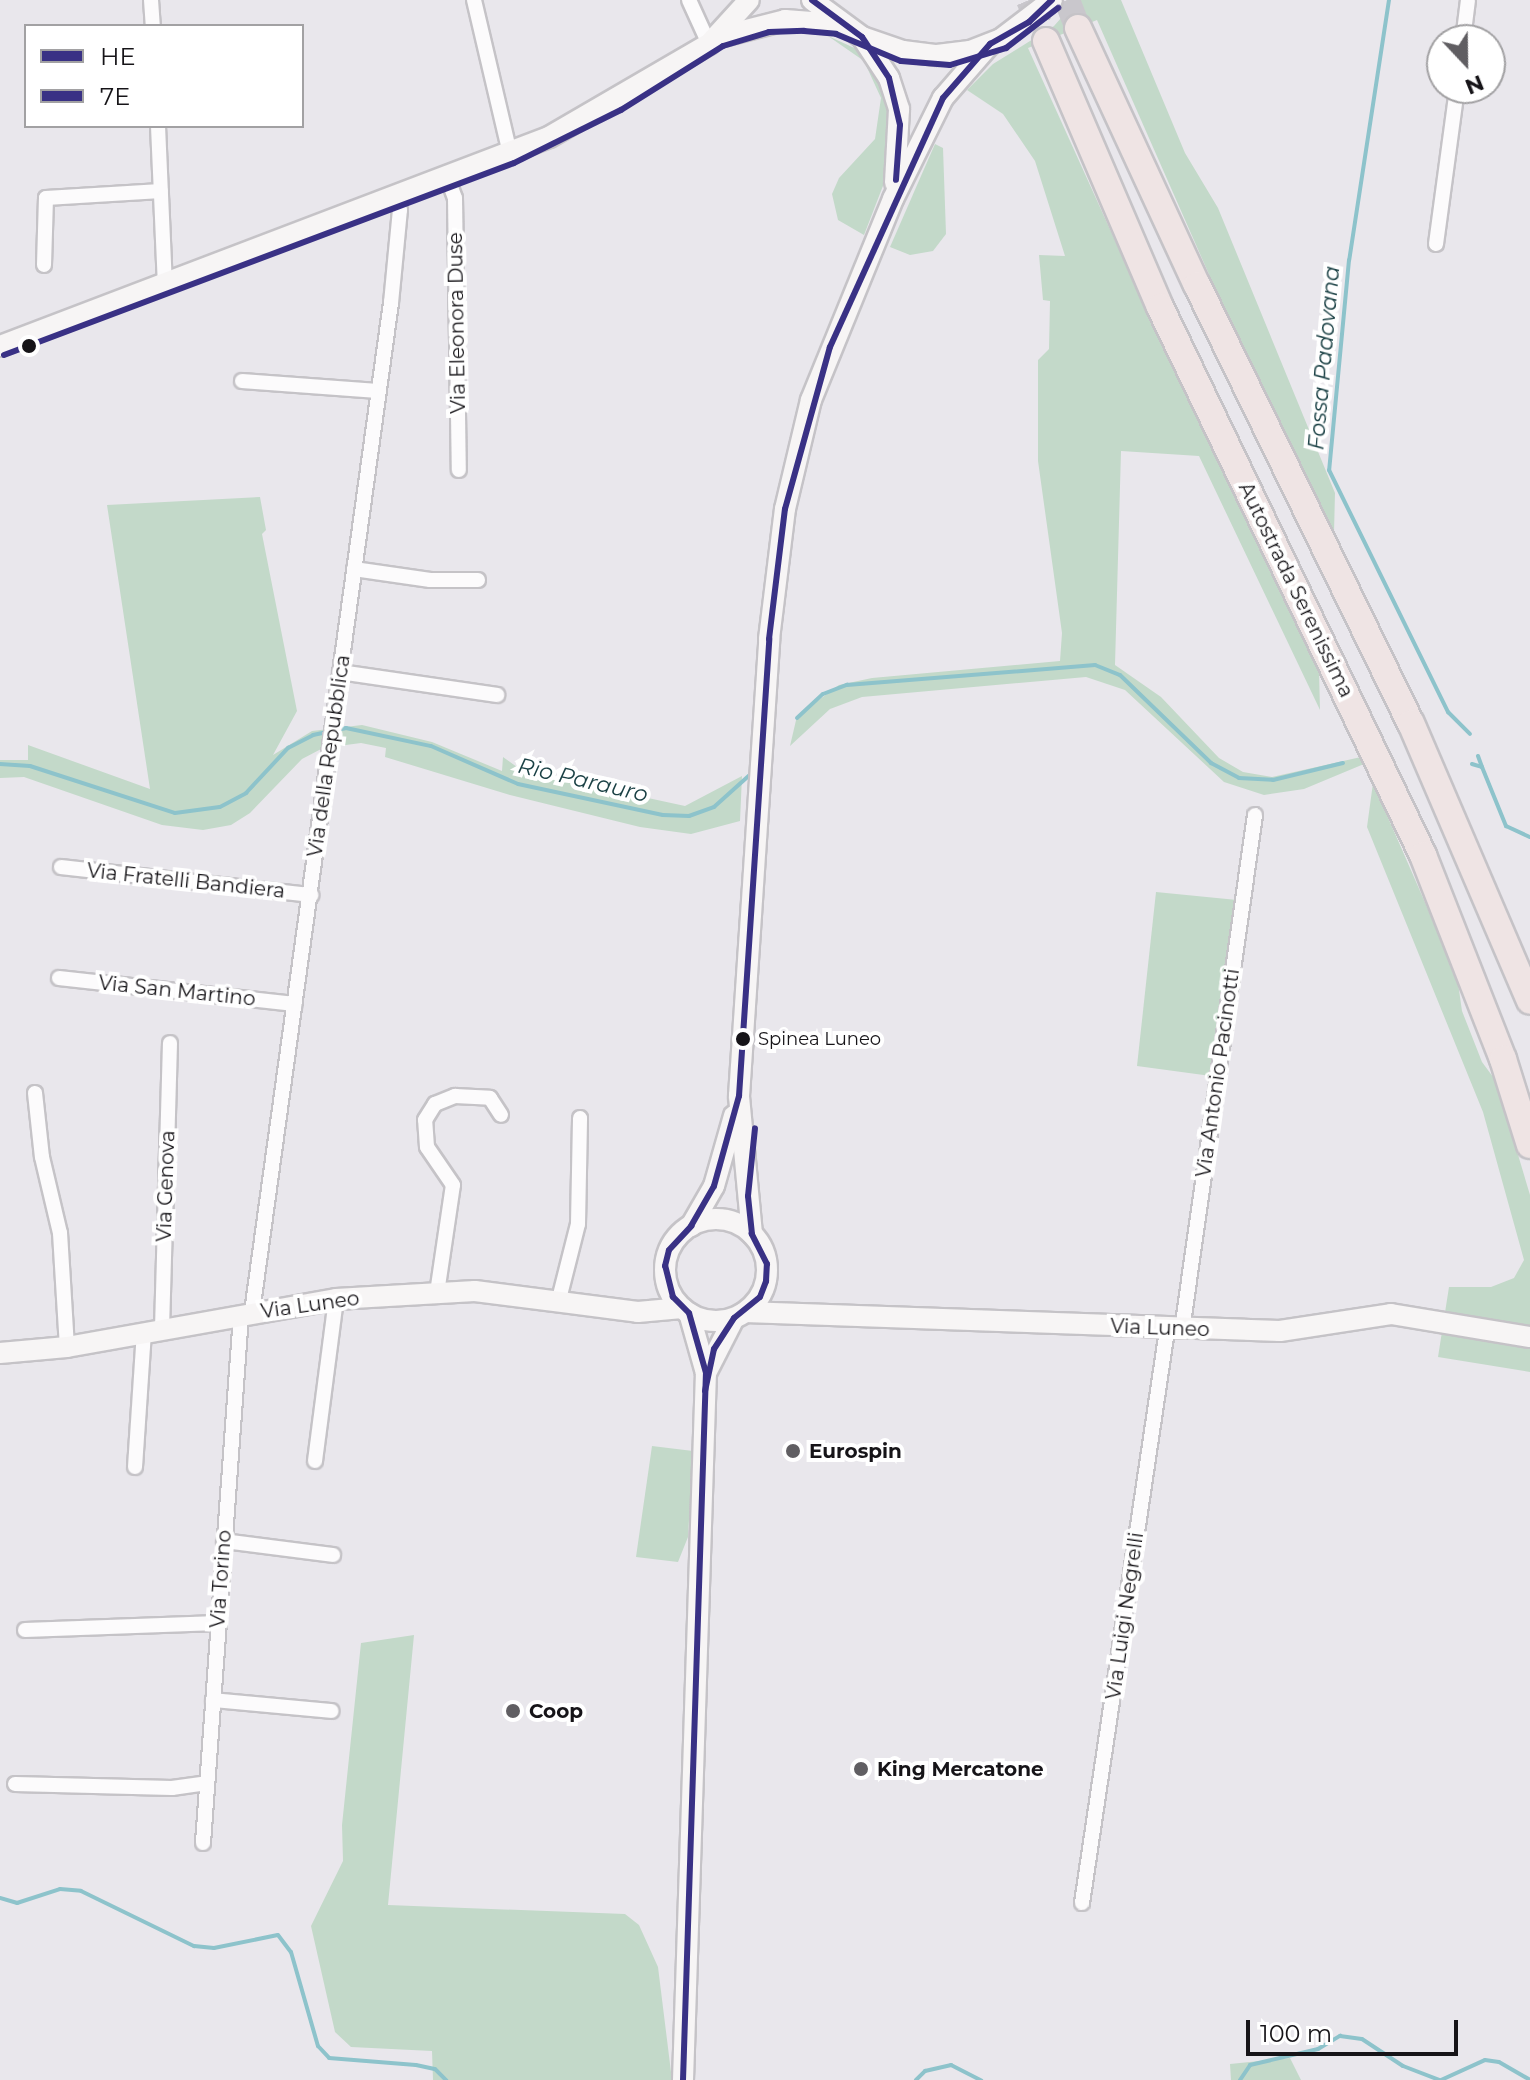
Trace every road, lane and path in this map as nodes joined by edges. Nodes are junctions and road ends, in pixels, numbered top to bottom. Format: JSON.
{"nodes":[{"id":1,"x":151,"y":0,"type":"edge"},
{"id":2,"x":474,"y":0,"type":"edge"},
{"id":3,"x":689,"y":0,"type":"edge"},
{"id":4,"x":749,"y":0,"type":"edge"},
{"id":5,"x":812,"y":0,"type":"edge"},
{"id":6,"x":1052,"y":0,"type":"edge"},
{"id":7,"x":1468,"y":0,"type":"edge"},
{"id":8,"x":153,"y":24,"type":"edge"},
{"id":9,"x":838,"y":24,"type":"junction"},
{"id":10,"x":1465,"y":24,"type":"edge"},
{"id":11,"x":1078,"y":28,"type":"tunnel mouth"},
{"id":12,"x":862,"y":37,"type":"junction"},
{"id":13,"x":714,"y":41,"type":"junction"},
{"id":14,"x":1046,"y":41,"type":"tunnel mouth"},
{"id":15,"x":990,"y":44,"type":"junction"},
{"id":16,"x":1455,"y":104,"type":"edge"},
{"id":17,"x":158,"y":128,"type":"edge"},
{"id":18,"x":510,"y":154,"type":"junction"},
{"id":19,"x":448,"y":179,"type":"junction"},
{"id":20,"x":161,"y":191,"type":"junction"},
{"id":21,"x":396,"y":199,"type":"junction"},
{"id":22,"x":893,"y":199,"type":"junction"},
{"id":23,"x":1436,"y":244,"type":"dead end"},
{"id":24,"x":44,"y":265,"type":"dead end"},
{"id":25,"x":165,"y":284,"type":"junction"},
{"id":26,"x":0,"y":346,"type":"edge"},
{"id":27,"x":242,"y":381,"type":"dead end"},
{"id":28,"x":378,"y":391,"type":"junction"},
{"id":29,"x":459,"y":470,"type":"dead end"},
{"id":30,"x":354,"y":569,"type":"junction"},
{"id":31,"x":478,"y":580,"type":"dead end"},
{"id":32,"x":340,"y":672,"type":"junction"},
{"id":33,"x":497,"y":695,"type":"dead end"},
{"id":34,"x":1255,"y":815,"type":"dead end"},
{"id":35,"x":61,"y":867,"type":"dead end"},
{"id":36,"x":311,"y":895,"type":"junction"},
{"id":37,"x":59,"y":978,"type":"dead end"},
{"id":38,"x":1530,"y":1001,"type":"edge"},
{"id":39,"x":295,"y":1004,"type":"junction"},
{"id":40,"x":170,"y":1043,"type":"dead end"},
{"id":41,"x":35,"y":1093,"type":"dead end"},
{"id":42,"x":739,"y":1096,"type":"junction"},
{"id":43,"x":501,"y":1115,"type":"dead end"},
{"id":44,"x":580,"y":1118,"type":"dead end"},
{"id":45,"x":1530,"y":1145,"type":"edge"},
{"id":46,"x":691,"y":1226,"type":"junction"},
{"id":47,"x":752,"y":1234,"type":"junction"},
{"id":48,"x":766,"y":1276,"type":"junction"},
{"id":49,"x":667,"y":1282,"type":"junction"},
{"id":50,"x":437,"y":1293,"type":"junction"},
{"id":51,"x":336,"y":1299,"type":"junction"},
{"id":52,"x":558,"y":1303,"type":"junction"},
{"id":53,"x":622,"y":1310,"type":"junction"},
{"id":54,"x":686,"y":1310,"type":"junction"},
{"id":55,"x":788,"y":1310,"type":"junction"},
{"id":56,"x":246,"y":1314,"type":"junction"},
{"id":57,"x":740,"y":1315,"type":"junction"},
{"id":58,"x":1174,"y":1330,"type":"junction"},
{"id":59,"x":153,"y":1331,"type":"junction"},
{"id":60,"x":1530,"y":1337,"type":"edge"},
{"id":61,"x":67,"y":1347,"type":"junction"},
{"id":62,"x":0,"y":1353,"type":"edge"},
{"id":63,"x":706,"y":1373,"type":"junction"},
{"id":64,"x":315,"y":1461,"type":"dead end"},
{"id":65,"x":135,"y":1467,"type":"dead end"},
{"id":66,"x":224,"y":1541,"type":"junction"},
{"id":67,"x":333,"y":1555,"type":"dead end"},
{"id":68,"x":218,"y":1623,"type":"junction"},
{"id":69,"x":25,"y":1630,"type":"dead end"},
{"id":70,"x":213,"y":1700,"type":"junction"},
{"id":71,"x":331,"y":1711,"type":"dead end"},
{"id":72,"x":207,"y":1783,"type":"junction"},
{"id":73,"x":15,"y":1784,"type":"dead end"},
{"id":74,"x":203,"y":1843,"type":"dead end"},
{"id":75,"x":1082,"y":1903,"type":"dead end"},
{"id":76,"x":683,"y":2080,"type":"edge"}],
"edges":[{"from":1,"to":8,"type":"street"},
{"from":2,"to":18,"type":"street"},
{"from":3,"to":13,"type":"street"},
{"from":4,"to":13,"type":"main road"},
{"from":5,"to":9,"type":"main road"},
{"from":6,"to":15,"type":"main road"},
{"from":7,"to":10,"type":"street"},
{"from":9,"to":12,"type":"main road"},
{"from":9,"to":13,"type":"main road"},
{"from":11,"to":38,"type":"highway"},
{"from":12,"to":15,"type":"main road"},
{"from":12,"to":22,"type":"main road"},
{"from":13,"to":18,"type":"main road"},
{"from":14,"to":45,"type":"highway","name":"Autostrada Serenissima"},
{"from":15,"to":22,"type":"main road"},
{"from":16,"to":23,"type":"street"},
{"from":17,"to":20,"type":"street"},
{"from":18,"to":19,"type":"main road"},
{"from":19,"to":21,"type":"main road"},
{"from":19,"to":29,"type":"street","name":"Via Eleonora Duse"},
{"from":20,"to":24,"type":"street"},
{"from":20,"to":25,"type":"street"},
{"from":21,"to":25,"type":"main road"},
{"from":21,"to":28,"type":"street","name":"Via della Repubblica"},
{"from":22,"to":42,"type":"main road"},
{"from":25,"to":26,"type":"main road"},
{"from":27,"to":28,"type":"street"},
{"from":28,"to":30,"type":"street","name":"Via della Repubblica"},
{"from":30,"to":31,"type":"street"},
{"from":30,"to":32,"type":"street","name":"Via della Repubblica"},
{"from":32,"to":33,"type":"street"},
{"from":32,"to":36,"type":"street","name":"Via della Repubblica"},
{"from":34,"to":58,"type":"street","name":"Via Antonio Pacinotti"},
{"from":35,"to":36,"type":"street","name":"Via Fratelli Bandiera"},
{"from":36,"to":39,"type":"street","name":"Via della Repubblica"},
{"from":37,"to":39,"type":"street","name":"Via San Martino"},
{"from":39,"to":56,"type":"street","name":"Via della Repubblica"},
{"from":40,"to":59,"type":"street","name":"Via Genova"},
{"from":41,"to":61,"type":"street"},
{"from":42,"to":46,"type":"main road"},
{"from":42,"to":47,"type":"main road"},
{"from":43,"to":50,"type":"street"},
{"from":44,"to":52,"type":"street"},
{"from":46,"to":47,"type":"main road"},
{"from":46,"to":49,"type":"main road"},
{"from":47,"to":48,"type":"main road"},
{"from":48,"to":55,"type":"main road"},
{"from":48,"to":57,"type":"main road"},
{"from":49,"to":53,"type":"main road"},
{"from":49,"to":54,"type":"main road"},
{"from":50,"to":51,"type":"main road","name":"Via Luneo"},
{"from":50,"to":52,"type":"main road","name":"Via Luneo"},
{"from":51,"to":56,"type":"main road","name":"Via Luneo"},
{"from":51,"to":64,"type":"street"},
{"from":52,"to":53,"type":"main road","name":"Via Luneo"},
{"from":53,"to":54,"type":"main road","name":"Via Luneo"},
{"from":54,"to":57,"type":"main road"},
{"from":54,"to":63,"type":"main road"},
{"from":55,"to":57,"type":"main road","name":"Via Luneo"},
{"from":55,"to":58,"type":"main road","name":"Via Luneo"},
{"from":56,"to":59,"type":"main road","name":"Via Luneo"},
{"from":56,"to":66,"type":"street","name":"Via Torino"},
{"from":57,"to":63,"type":"main road"},
{"from":58,"to":60,"type":"main road","name":"Via Luneo"},
{"from":58,"to":75,"type":"street","name":"Via Luigi Negrelli"},
{"from":59,"to":61,"type":"main road","name":"Via Luneo"},
{"from":59,"to":65,"type":"street","name":"Via Genova"},
{"from":61,"to":62,"type":"main road","name":"Via Luneo"},
{"from":63,"to":76,"type":"main road"},
{"from":66,"to":67,"type":"street"},
{"from":66,"to":68,"type":"street","name":"Via Torino"},
{"from":68,"to":69,"type":"street"},
{"from":68,"to":70,"type":"street","name":"Via Torino"},
{"from":70,"to":71,"type":"street"},
{"from":70,"to":72,"type":"street","name":"Via Torino"},
{"from":72,"to":73,"type":"street"},
{"from":72,"to":74,"type":"street","name":"Via Torino"}]}
